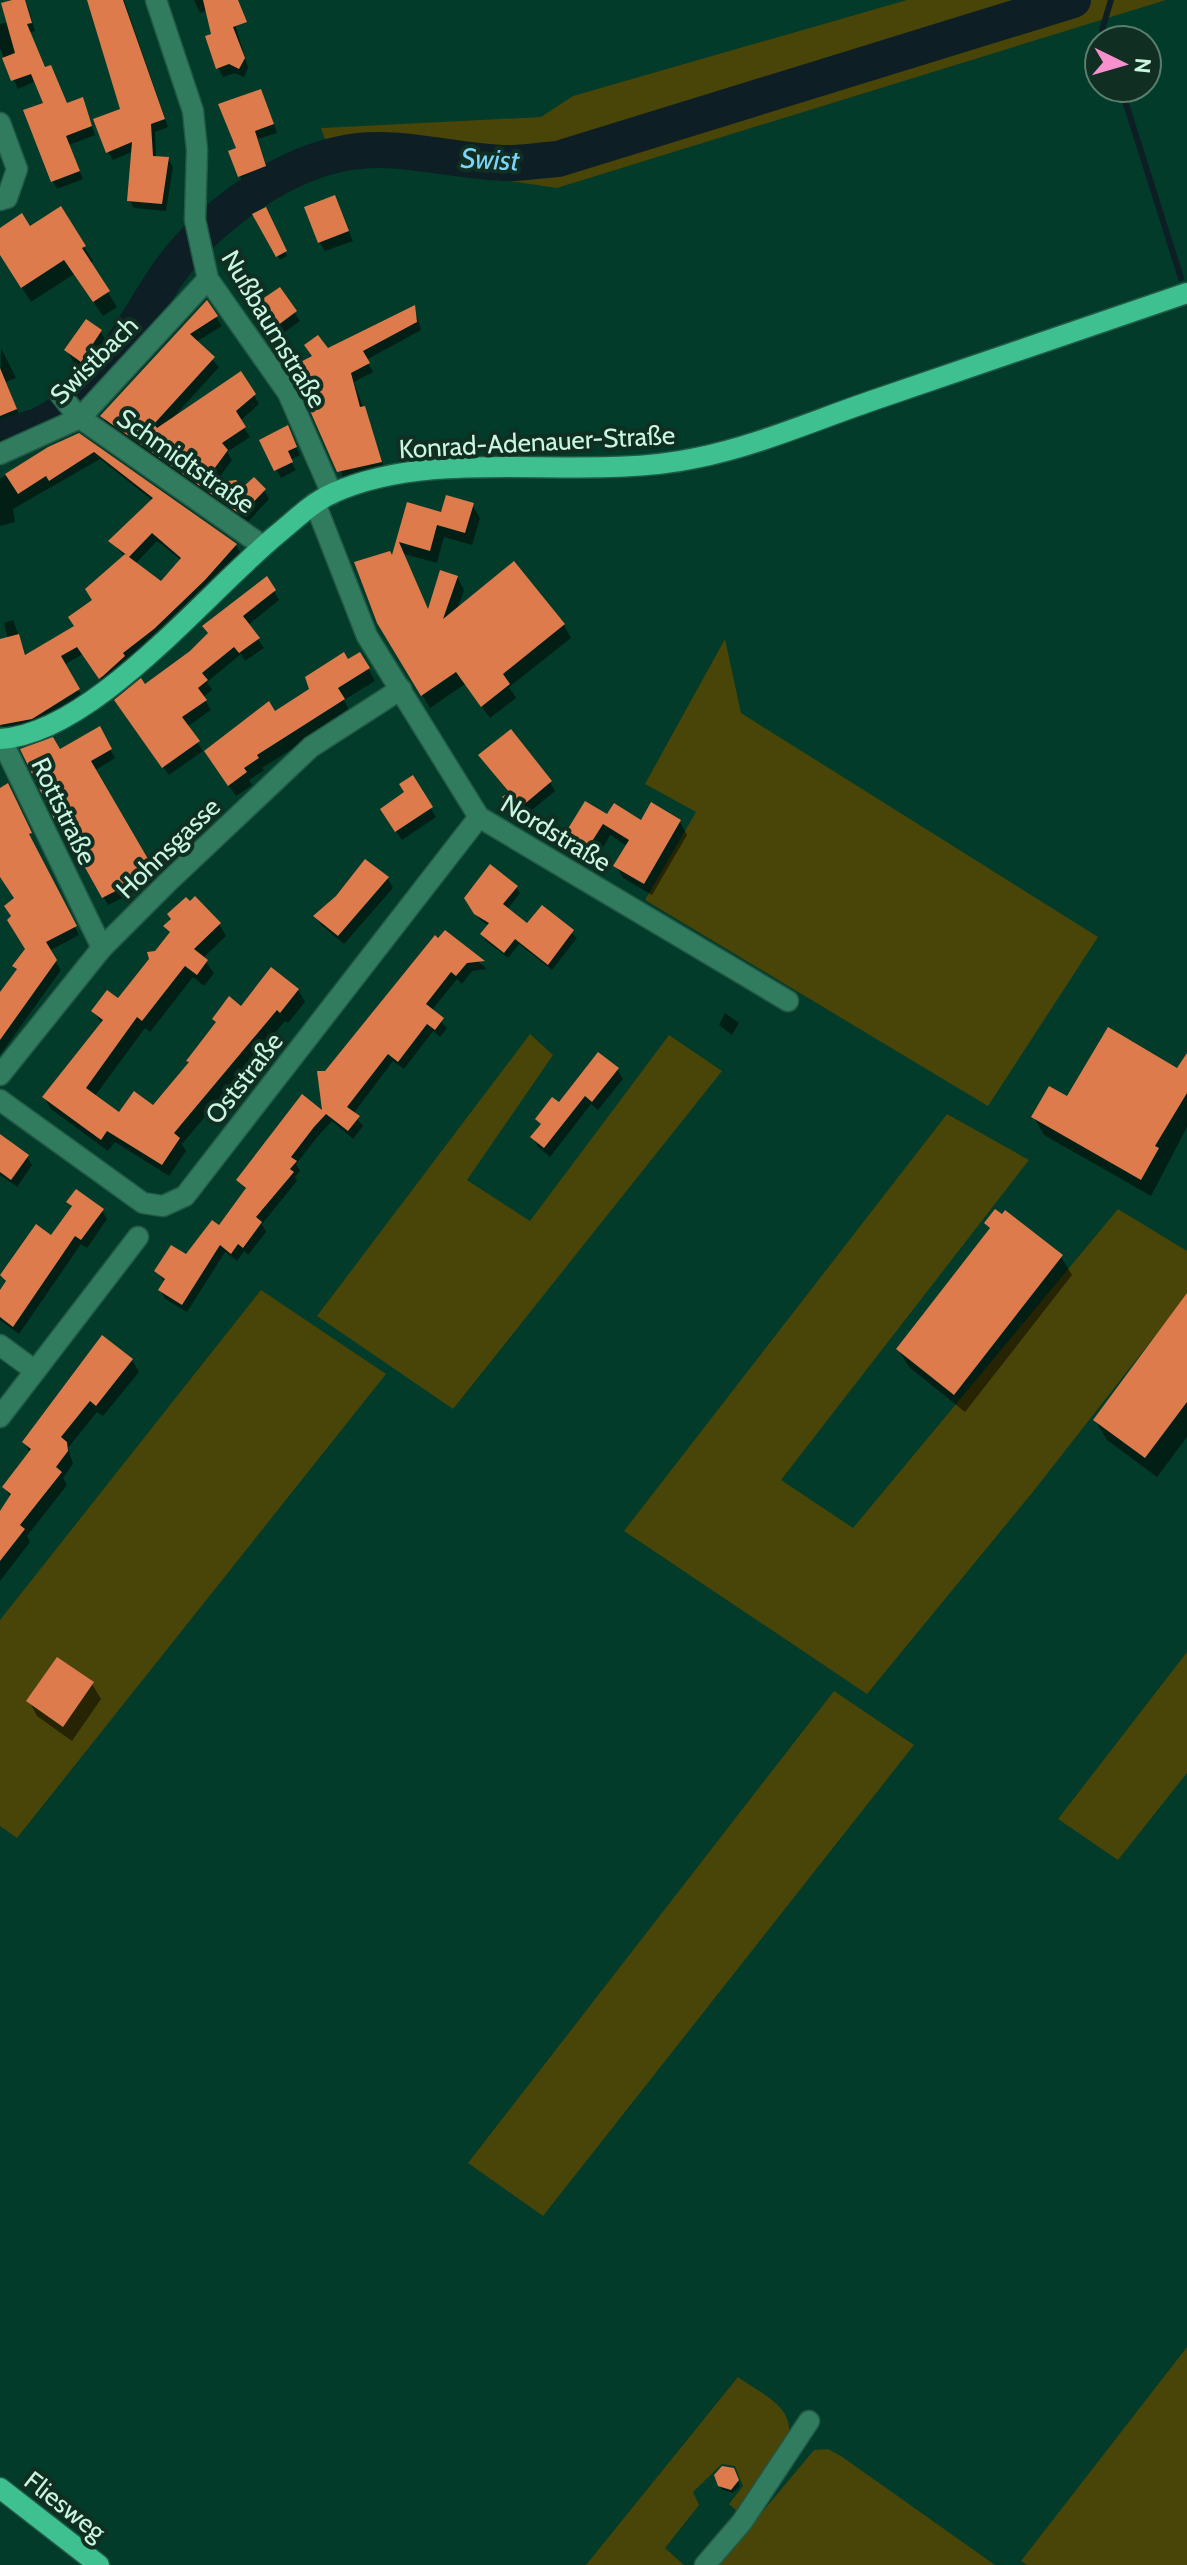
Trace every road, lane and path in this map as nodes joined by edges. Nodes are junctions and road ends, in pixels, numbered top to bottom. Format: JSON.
{"nodes":[{"id":1,"x":156,"y":0,"type":"edge"},
{"id":2,"x":0,"y":123,"type":"edge"},
{"id":3,"x":0,"y":200,"type":"edge"},
{"id":4,"x":208,"y":279,"type":"junction"},
{"id":5,"x":1187,"y":293,"type":"edge"},
{"id":6,"x":60,"y":394,"type":"dead end"},
{"id":7,"x":78,"y":416,"type":"junction"},
{"id":8,"x":0,"y":454,"type":"edge"},
{"id":9,"x":324,"y":498,"type":"junction"},
{"id":10,"x":263,"y":546,"type":"junction"},
{"id":11,"x":401,"y":689,"type":"junction"},
{"id":12,"x":1,"y":739,"type":"edge"},
{"id":13,"x":479,"y":817,"type":"junction"},
{"id":14,"x":102,"y":948,"type":"junction"},
{"id":15,"x":788,"y":1001,"type":"dead end"},
{"id":16,"x":0,"y":1075,"type":"edge"},
{"id":17,"x":0,"y":1100,"type":"edge"},
{"id":18,"x":138,"y":1237,"type":"dead end"},
{"id":19,"x":0,"y":1345,"type":"edge"},
{"id":20,"x":34,"y":1370,"type":"junction"},
{"id":21,"x":0,"y":1417,"type":"edge"},
{"id":22,"x":809,"y":2421,"type":"dead end"},
{"id":23,"x":0,"y":2488,"type":"edge"},
{"id":24,"x":99,"y":2565,"type":"edge"},
{"id":25,"x":705,"y":2565,"type":"edge"}],
"edges":[{"from":1,"to":4,"type":"street","name":"Nußbaumstraße"},
{"from":2,"to":3,"type":"street"},
{"from":4,"to":7,"type":"street","name":"Swistbach"},
{"from":4,"to":9,"type":"street","name":"Nußbaumstraße"},
{"from":5,"to":9,"type":"main road","name":"Konrad-Adenauer-Straße"},
{"from":6,"to":7,"type":"street","name":"Schmidtstraße"},
{"from":7,"to":8,"type":"street","name":"Swistbach"},
{"from":7,"to":10,"type":"street","name":"Schmidtstraße"},
{"from":9,"to":10,"type":"main road","name":"Konrad-Adenauer-Straße"},
{"from":9,"to":11,"type":"street","name":"Nordstraße"},
{"from":10,"to":12,"type":"main road","name":"Konrad-Adenauer-Straße"},
{"from":11,"to":13,"type":"street","name":"Nordstraße"},
{"from":11,"to":14,"type":"street","name":"Hohnsgasse"},
{"from":12,"to":14,"type":"street","name":"Rottstraße"},
{"from":13,"to":15,"type":"street","name":"Nordstraße"},
{"from":13,"to":17,"type":"street","name":"Oststraße"},
{"from":14,"to":16,"type":"street","name":"Hohnsgasse"},
{"from":18,"to":20,"type":"street"},
{"from":19,"to":20,"type":"street"},
{"from":20,"to":21,"type":"street"},
{"from":22,"to":25,"type":"street"},
{"from":23,"to":24,"type":"main road","name":"Fliesweg"}]}
